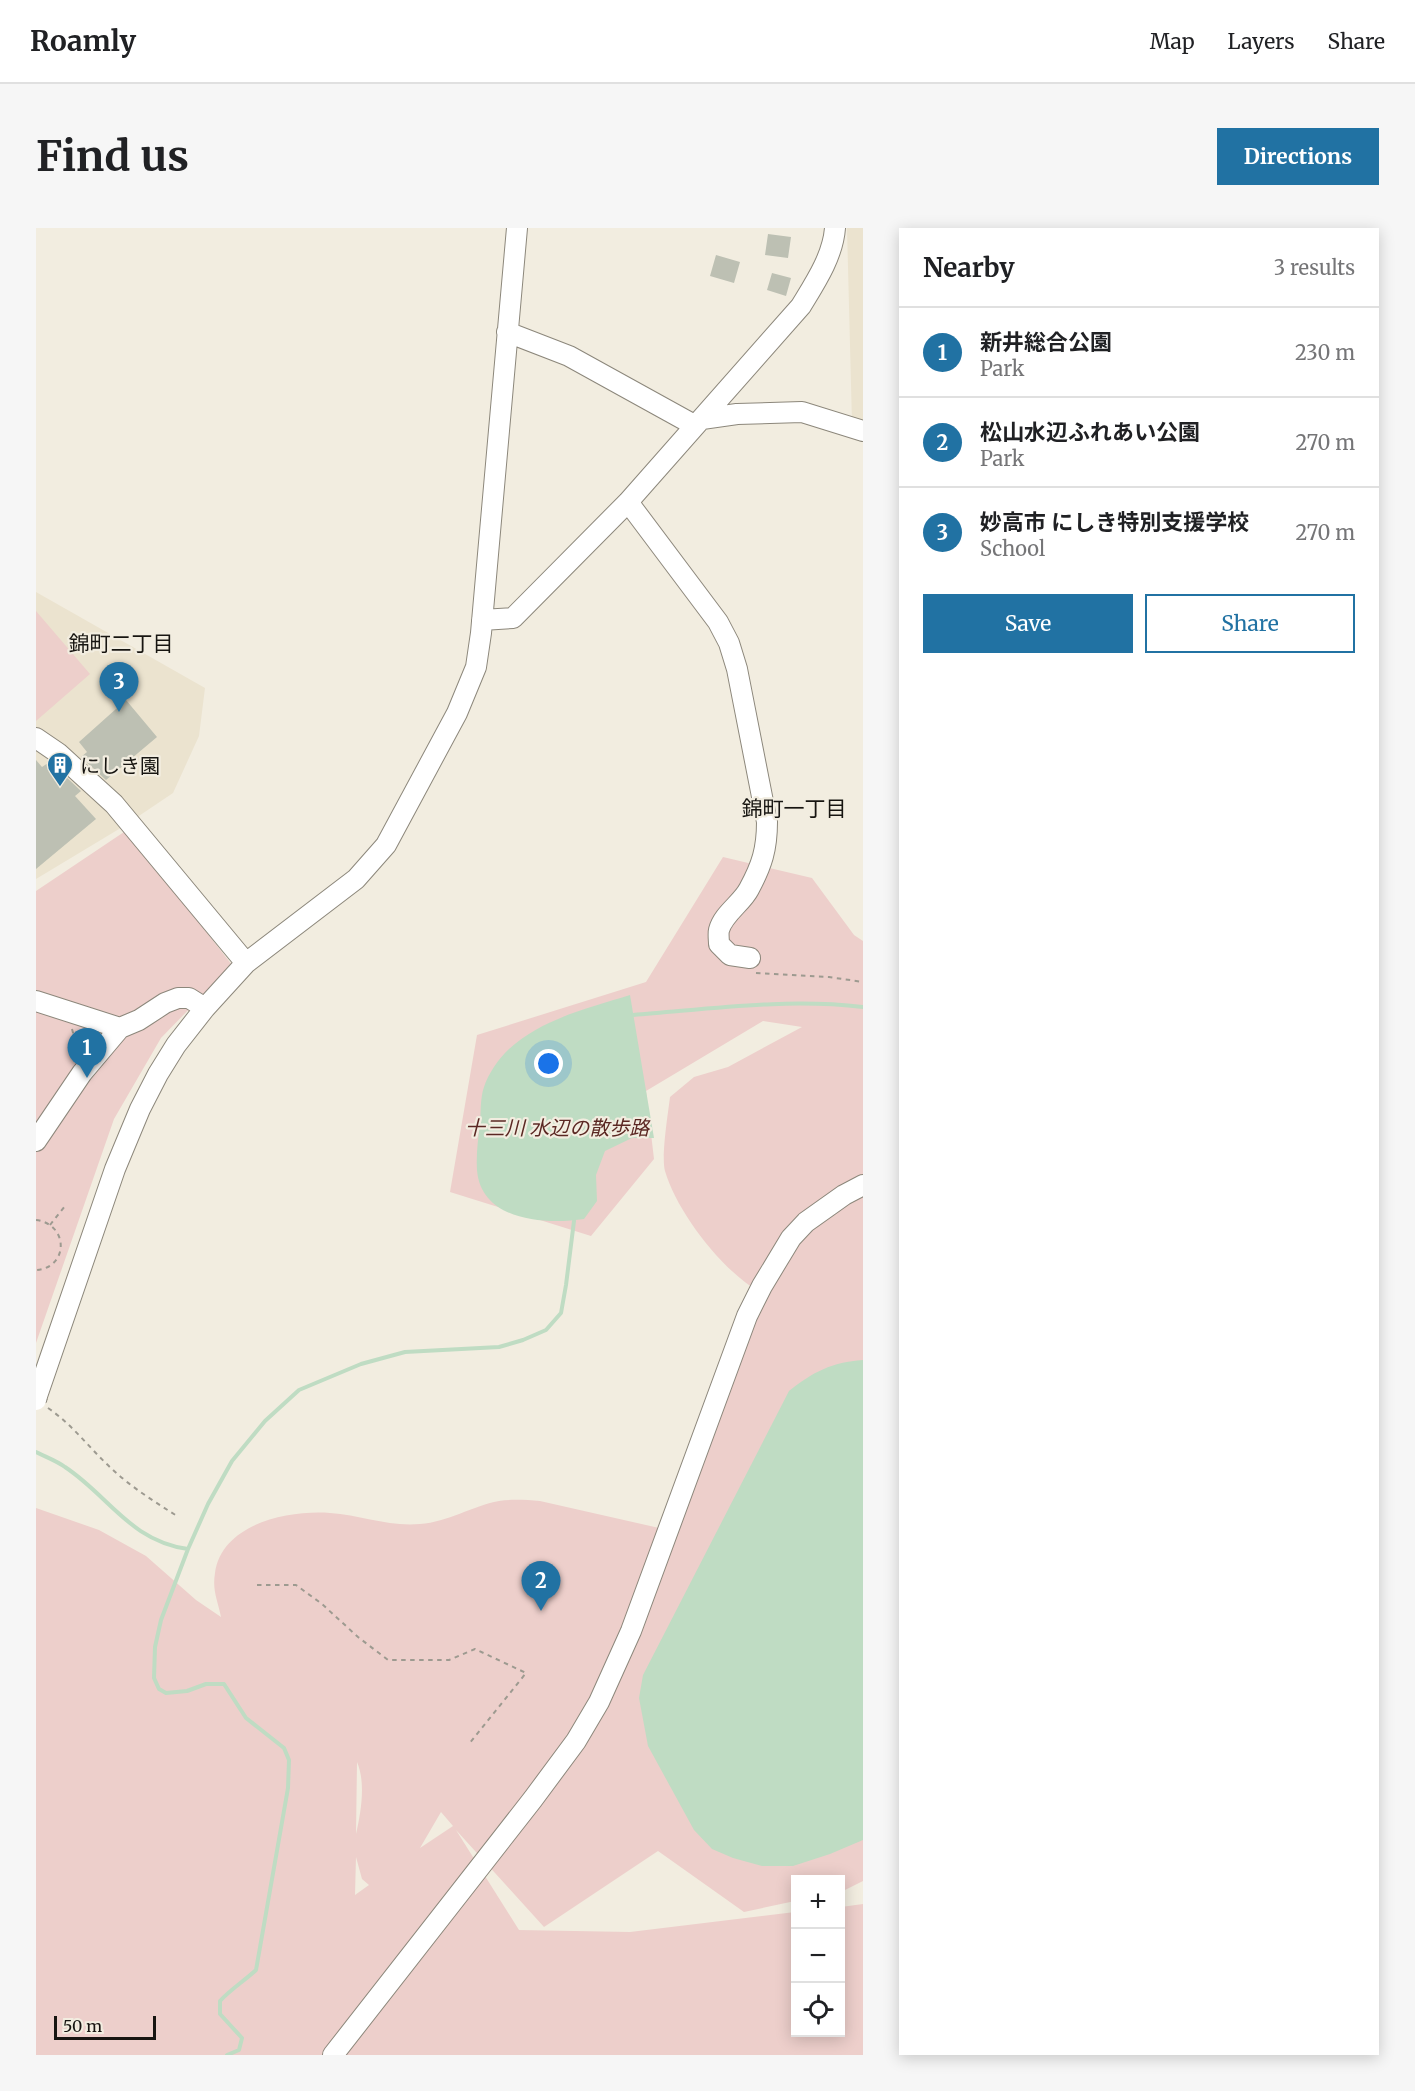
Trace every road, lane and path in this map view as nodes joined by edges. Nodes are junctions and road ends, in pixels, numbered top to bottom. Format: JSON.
{"nodes":[{"id":1,"x":517,"y":228,"type":"edge"},
{"id":2,"x":835,"y":228,"type":"edge"},
{"id":3,"x":507,"y":332,"type":"junction"},
{"id":4,"x":698,"y":422,"type":"junction"},
{"id":5,"x":863,"y":431,"type":"edge"},
{"id":6,"x":628,"y":502,"type":"junction"},
{"id":7,"x":482,"y":620,"type":"junction"},
{"id":8,"x":36,"y":738,"type":"edge"},
{"id":9,"x":246,"y":963,"type":"junction"},
{"id":10,"x":751,"y":965,"type":"joint"},
{"id":11,"x":863,"y":982,"type":"edge"},
{"id":12,"x":36,"y":1001,"type":"edge"},
{"id":13,"x":205,"y":1008,"type":"junction"},
{"id":14,"x":68,"y":1013,"type":"junction"},
{"id":15,"x":120,"y":1028,"type":"junction"},
{"id":16,"x":82,"y":1073,"type":"junction"},
{"id":17,"x":36,"y":1141,"type":"edge"},
{"id":18,"x":863,"y":1185,"type":"edge"},
{"id":19,"x":65,"y":1206,"type":"dead end"},
{"id":20,"x":36,"y":1220,"type":"edge"},
{"id":21,"x":50,"y":1225,"type":"junction"},
{"id":22,"x":36,"y":1270,"type":"edge"},
{"id":23,"x":40,"y":1401,"type":"edge"},
{"id":24,"x":177,"y":1516,"type":"dead end"},
{"id":25,"x":257,"y":1585,"type":"dead end"},
{"id":26,"x":469,"y":1744,"type":"dead end"},
{"id":27,"x":333,"y":2055,"type":"edge"}],
"edges":[{"from":1,"to":3,"type":"street"},
{"from":2,"to":4,"type":"street"},
{"from":3,"to":4,"type":"street"},
{"from":3,"to":7,"type":"street"},
{"from":4,"to":5,"type":"street"},
{"from":4,"to":6,"type":"street"},
{"from":6,"to":7,"type":"street"},
{"from":6,"to":10,"type":"street"},
{"from":7,"to":9,"type":"street"},
{"from":8,"to":9,"type":"street"},
{"from":9,"to":13,"type":"street"},
{"from":10,"to":11,"type":"path"},
{"from":12,"to":14,"type":"street"},
{"from":13,"to":15,"type":"street"},
{"from":13,"to":23,"type":"street"},
{"from":14,"to":15,"type":"street"},
{"from":14,"to":16,"type":"path"},
{"from":15,"to":16,"type":"street"},
{"from":16,"to":17,"type":"street"},
{"from":18,"to":27,"type":"street"},
{"from":19,"to":21,"type":"path"},
{"from":20,"to":21,"type":"path"},
{"from":21,"to":22,"type":"path"},
{"from":23,"to":24,"type":"path"},
{"from":25,"to":26,"type":"path"}]}
